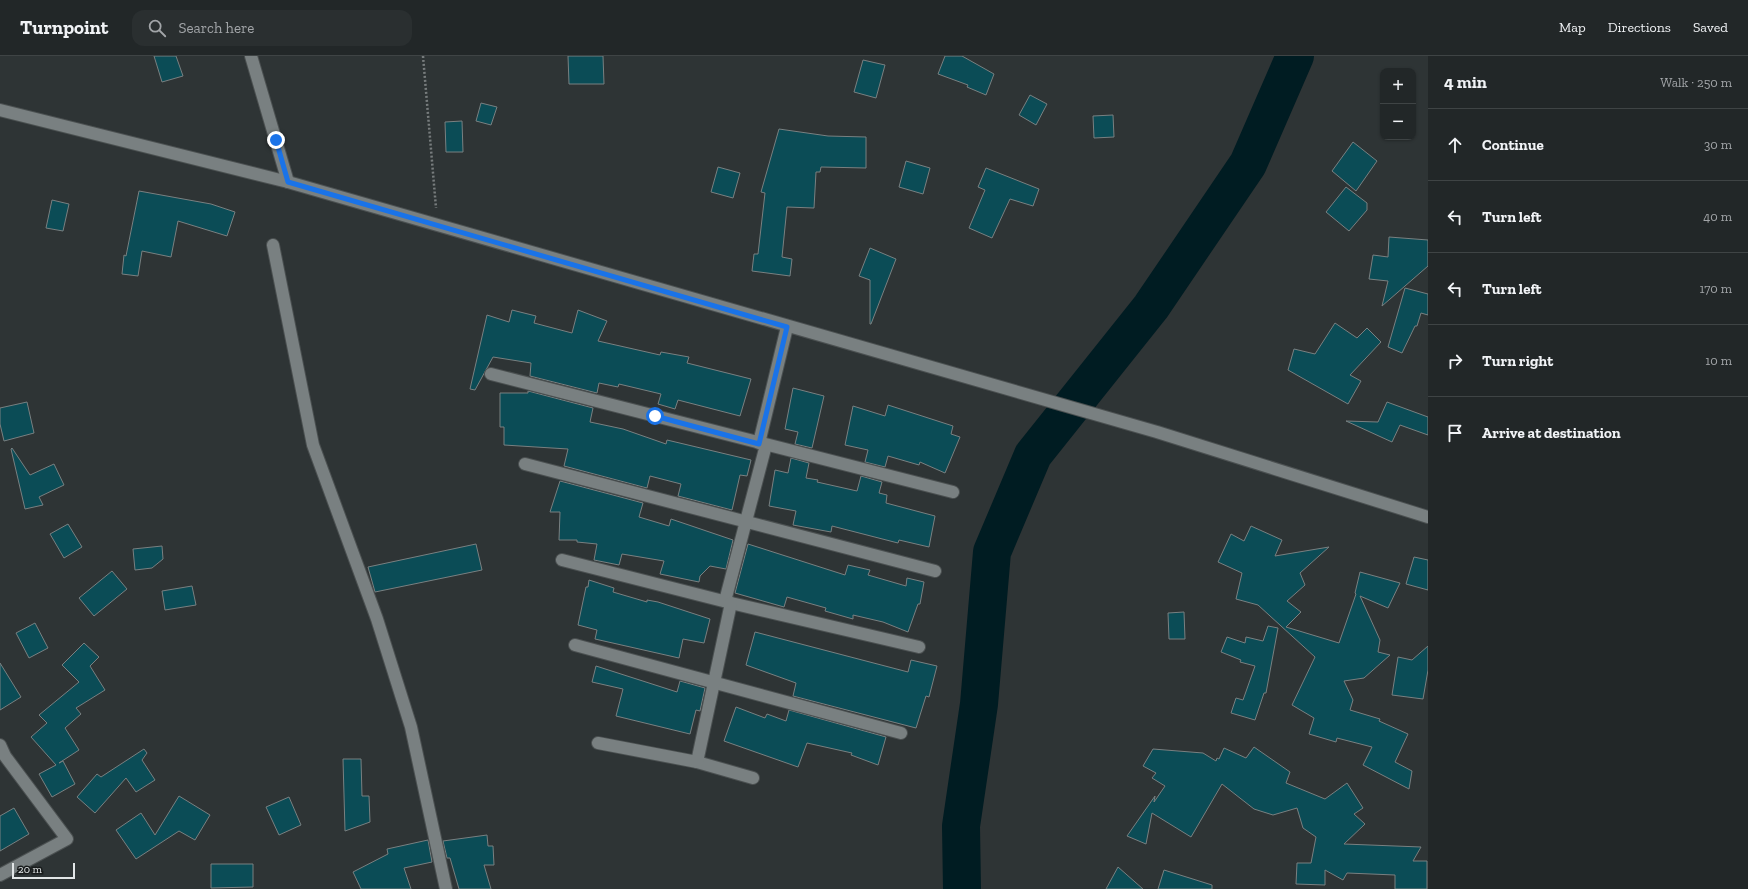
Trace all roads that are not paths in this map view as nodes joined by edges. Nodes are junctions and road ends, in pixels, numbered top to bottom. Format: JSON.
{"nodes":[{"id":1,"x":251,"y":56,"type":"edge"},
{"id":2,"x":0,"y":110,"type":"edge"},
{"id":3,"x":288,"y":182,"type":"junction"},
{"id":4,"x":273,"y":245,"type":"dead end"},
{"id":5,"x":787,"y":327,"type":"junction"},
{"id":6,"x":491,"y":374,"type":"dead end"},
{"id":7,"x":762,"y":444,"type":"junction"},
{"id":8,"x":525,"y":464,"type":"dead end"},
{"id":9,"x":953,"y":492,"type":"dead end"},
{"id":10,"x":1428,"y":517,"type":"edge"},
{"id":11,"x":745,"y":523,"type":"junction"},
{"id":12,"x":562,"y":560,"type":"dead end"},
{"id":13,"x":935,"y":571,"type":"dead end"},
{"id":14,"x":728,"y":602,"type":"junction"},
{"id":15,"x":575,"y":645,"type":"dead end"},
{"id":16,"x":919,"y":647,"type":"dead end"},
{"id":17,"x":714,"y":682,"type":"junction"},
{"id":18,"x":901,"y":733,"type":"dead end"},
{"id":19,"x":598,"y":743,"type":"dead end"},
{"id":20,"x":0,"y":745,"type":"edge"},
{"id":21,"x":698,"y":762,"type":"junction"},
{"id":22,"x":753,"y":778,"type":"dead end"},
{"id":23,"x":0,"y":875,"type":"edge"},
{"id":24,"x":446,"y":889,"type":"edge"}],
"edges":[{"from":1,"to":3,"type":"street"},
{"from":2,"to":3,"type":"street"},
{"from":3,"to":5,"type":"street"},
{"from":4,"to":24,"type":"street"},
{"from":5,"to":7,"type":"street"},
{"from":5,"to":10,"type":"street"},
{"from":6,"to":7,"type":"street"},
{"from":7,"to":9,"type":"street"},
{"from":7,"to":11,"type":"street"},
{"from":8,"to":11,"type":"street"},
{"from":11,"to":13,"type":"street"},
{"from":11,"to":14,"type":"street"},
{"from":12,"to":14,"type":"street"},
{"from":14,"to":16,"type":"street"},
{"from":14,"to":17,"type":"street"},
{"from":15,"to":17,"type":"street"},
{"from":17,"to":18,"type":"street"},
{"from":17,"to":21,"type":"street"},
{"from":19,"to":21,"type":"street"},
{"from":20,"to":23,"type":"street"},
{"from":21,"to":22,"type":"street"}]}
